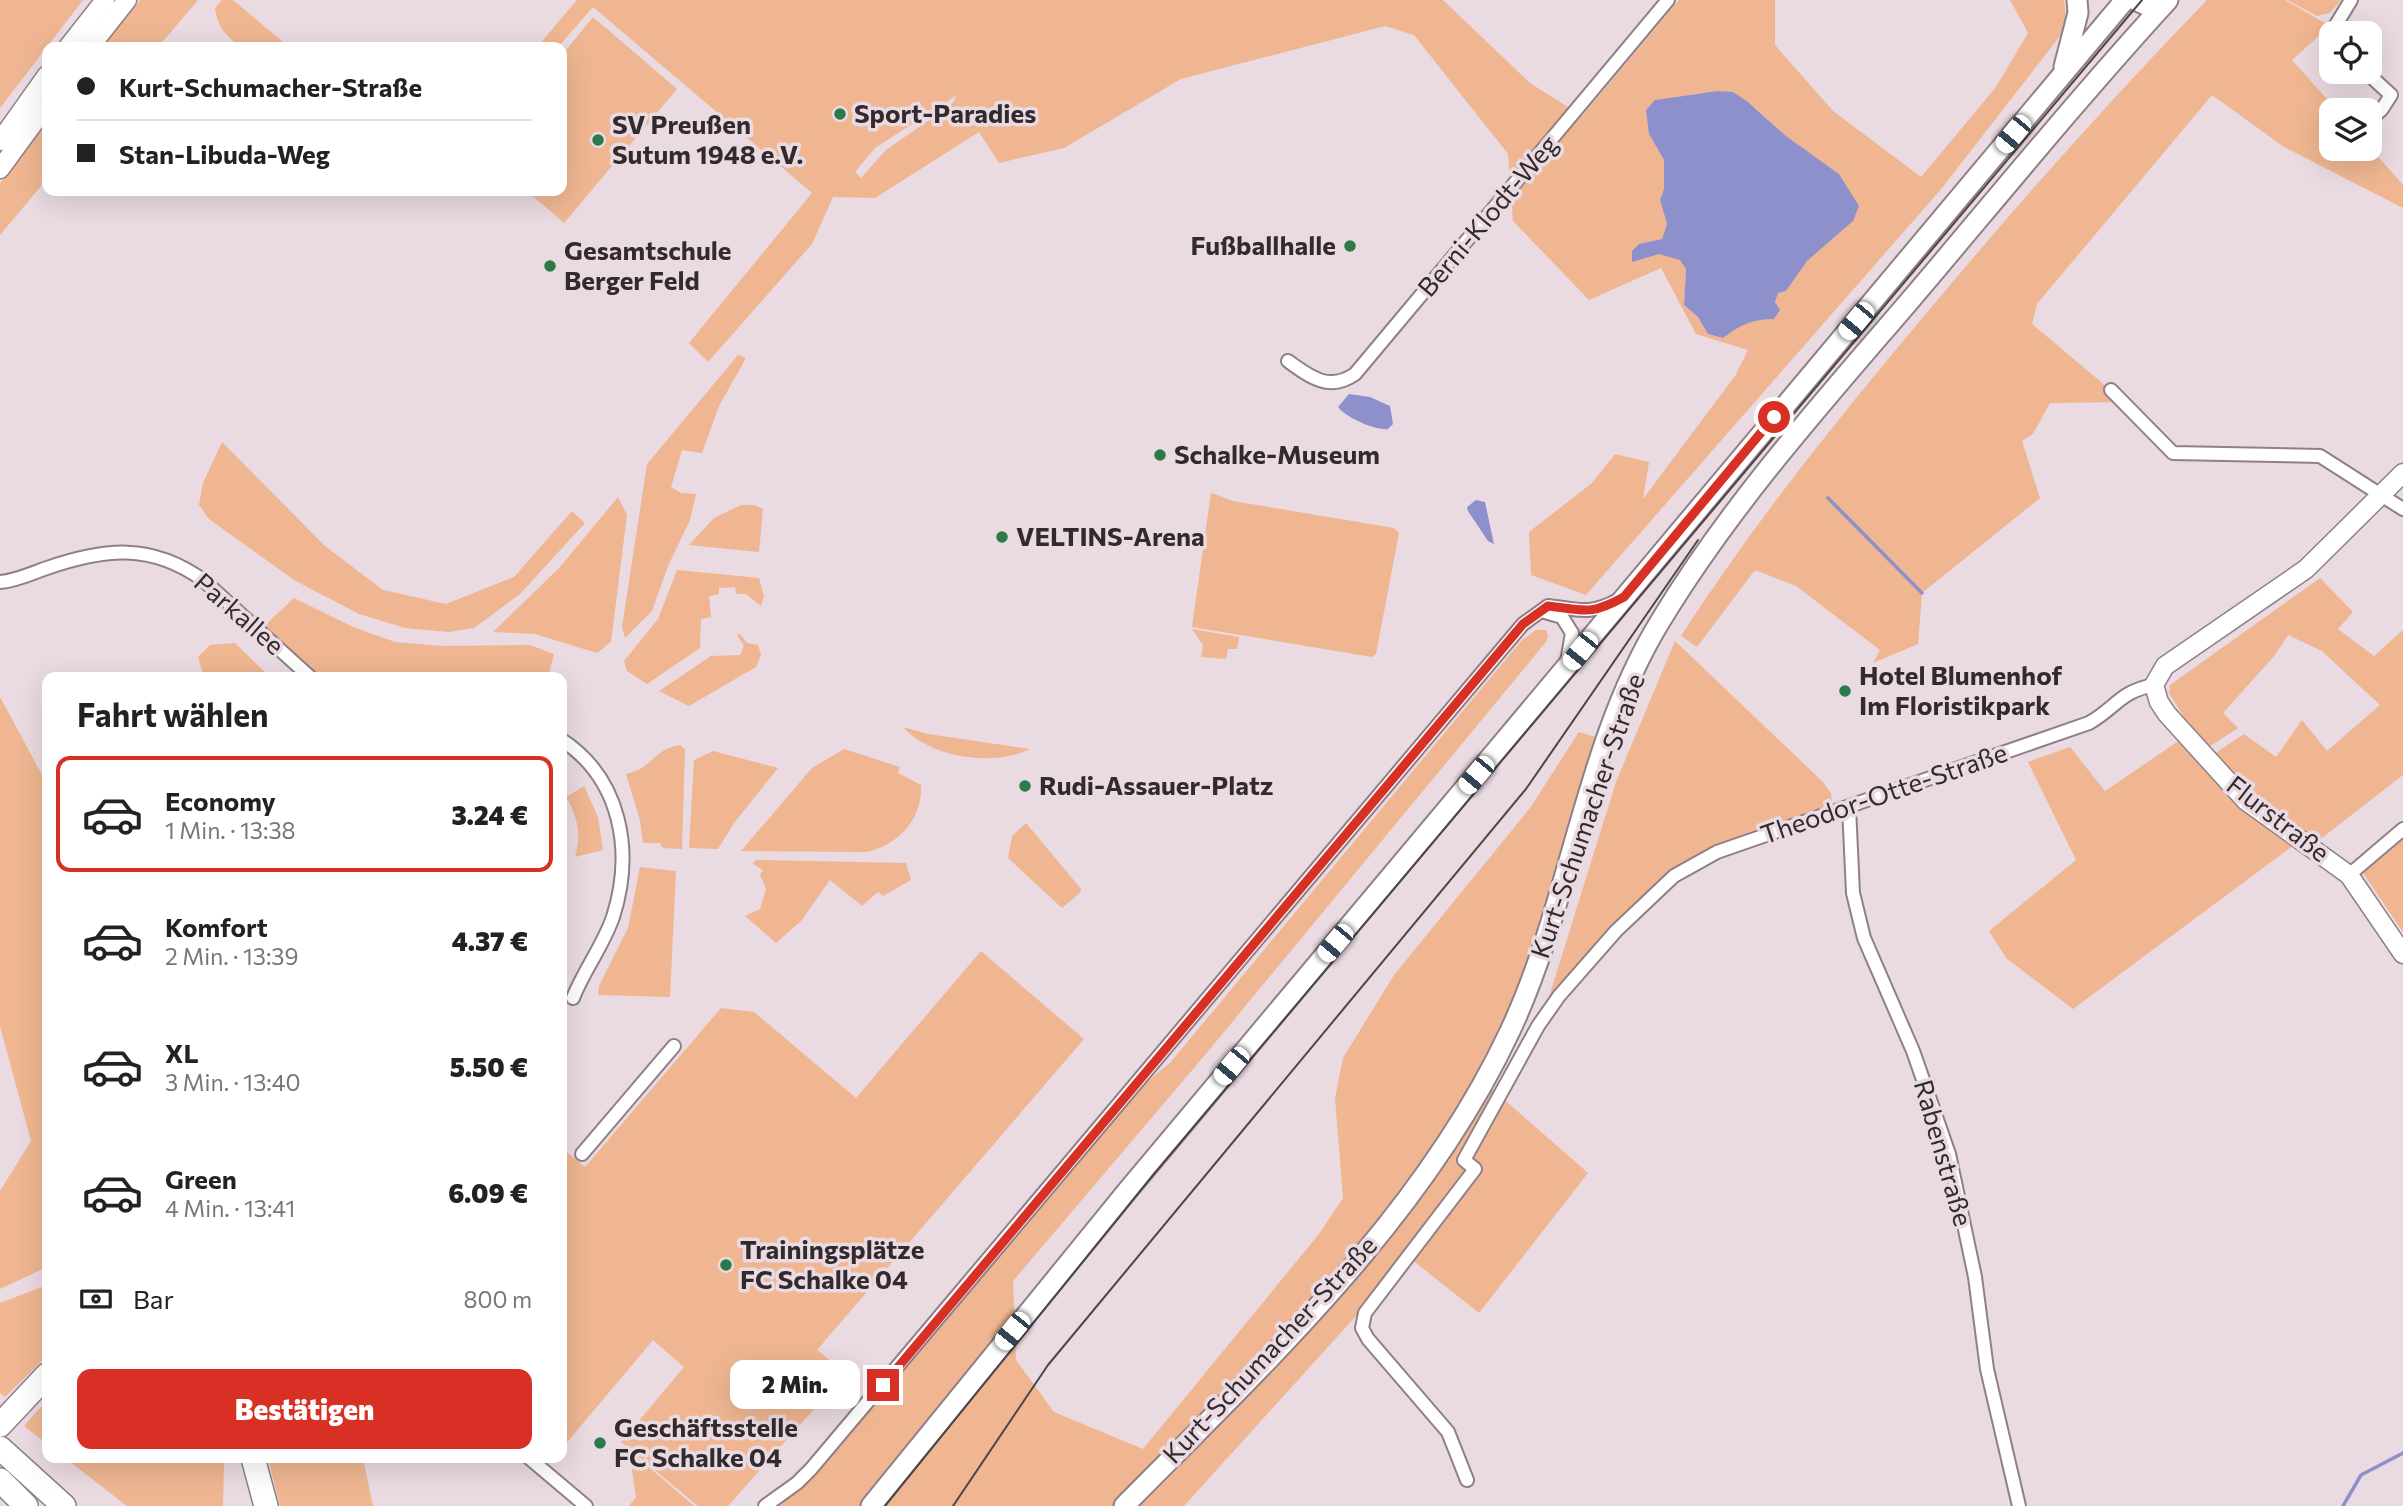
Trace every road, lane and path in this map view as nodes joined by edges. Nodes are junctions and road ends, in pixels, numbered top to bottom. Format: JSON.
{"nodes":[{"id":1,"x":105,"y":0,"type":"edge"},
{"id":2,"x":127,"y":0,"type":"edge"},
{"id":3,"x":1668,"y":0,"type":"edge"},
{"id":4,"x":2077,"y":0,"type":"edge"},
{"id":5,"x":2125,"y":0,"type":"edge"},
{"id":6,"x":2135,"y":0,"type":"edge"},
{"id":7,"x":2351,"y":0,"type":"edge"},
{"id":8,"x":2163,"y":2,"type":"edge"},
{"id":9,"x":2339,"y":21,"type":"edge"},
{"id":10,"x":72,"y":42,"type":"edge"},
{"id":11,"x":94,"y":42,"type":"edge"},
{"id":12,"x":2061,"y":76,"type":"junction"},
{"id":13,"x":42,"y":82,"type":"edge"},
{"id":14,"x":2379,"y":84,"type":"edge"},
{"id":15,"x":2382,"y":106,"type":"edge"},
{"id":16,"x":42,"y":112,"type":"edge"},
{"id":17,"x":0,"y":141,"type":"edge"},
{"id":18,"x":0,"y":169,"type":"edge"},
{"id":19,"x":1288,"y":361,"type":"dead end"},
{"id":20,"x":2110,"y":390,"type":"dead end"},
{"id":21,"x":2403,"y":472,"type":"edge"},
{"id":22,"x":2382,"y":494,"type":"junction"},
{"id":23,"x":2403,"y":509,"type":"edge"},
{"id":24,"x":0,"y":582,"type":"edge"},
{"id":25,"x":1624,"y":597,"type":"junction"},
{"id":26,"x":1540,"y":611,"type":"junction"},
{"id":27,"x":1566,"y":669,"type":"junction"},
{"id":28,"x":304,"y":672,"type":"edge"},
{"id":29,"x":2154,"y":685,"type":"junction"},
{"id":30,"x":567,"y":744,"type":"edge"},
{"id":31,"x":1849,"y":807,"type":"junction"},
{"id":32,"x":2403,"y":829,"type":"edge"},
{"id":33,"x":2349,"y":875,"type":"junction"},
{"id":34,"x":2403,"y":954,"type":"edge"},
{"id":35,"x":573,"y":999,"type":"dead end"},
{"id":36,"x":674,"y":1046,"type":"dead end"},
{"id":37,"x":582,"y":1154,"type":"dead end"},
{"id":38,"x":1475,"y":1169,"type":"joint"},
{"id":39,"x":42,"y":1380,"type":"edge"},
{"id":40,"x":6,"y":1417,"type":"edge"},
{"id":41,"x":0,"y":1448,"type":"edge"},
{"id":42,"x":535,"y":1463,"type":"edge"},
{"id":43,"x":255,"y":1468,"type":"edge"},
{"id":44,"x":0,"y":1480,"type":"edge"},
{"id":45,"x":1467,"y":1480,"type":"dead end"},
{"id":46,"x":26,"y":1506,"type":"edge"},
{"id":47,"x":64,"y":1506,"type":"edge"},
{"id":48,"x":257,"y":1506,"type":"edge"},
{"id":49,"x":266,"y":1506,"type":"edge"},
{"id":50,"x":586,"y":1506,"type":"edge"},
{"id":51,"x":765,"y":1506,"type":"edge"},
{"id":52,"x":872,"y":1506,"type":"edge"},
{"id":53,"x":1124,"y":1506,"type":"edge"},
{"id":54,"x":2020,"y":1506,"type":"edge"}],
"edges":[{"from":1,"to":10,"type":"street"},
{"from":2,"to":11,"type":"street"},
{"from":3,"to":19,"type":"street","name":"Berni-Klodt-Weg"},
{"from":4,"to":12,"type":"main road"},
{"from":5,"to":12,"type":"main road"},
{"from":6,"to":8,"type":"main road"},
{"from":7,"to":9,"type":"street"},
{"from":8,"to":53,"type":"main road","name":"Kurt-Schumacher-Straße"},
{"from":12,"to":25,"type":"main road"},
{"from":13,"to":17,"type":"street"},
{"from":14,"to":15,"type":"street"},
{"from":16,"to":18,"type":"street"},
{"from":20,"to":22,"type":"street"},
{"from":21,"to":22,"type":"street","name":"Theodor-Otte-Straße"},
{"from":22,"to":23,"type":"street"},
{"from":22,"to":29,"type":"street","name":"Theodor-Otte-Straße"},
{"from":24,"to":28,"type":"street","name":"Parkallee"},
{"from":25,"to":26,"type":"street"},
{"from":25,"to":27,"type":"main road"},
{"from":26,"to":27,"type":"street"},
{"from":26,"to":51,"type":"street"},
{"from":27,"to":52,"type":"main road"},
{"from":29,"to":31,"type":"street","name":"Theodor-Otte-Straße"},
{"from":29,"to":33,"type":"street","name":"Flurstraße"},
{"from":30,"to":35,"type":"street"},
{"from":31,"to":38,"type":"street","name":"Theodor-Otte-Straße"},
{"from":31,"to":54,"type":"street","name":"Rabenstraße"},
{"from":32,"to":33,"type":"street"},
{"from":33,"to":34,"type":"street","name":"Flurstraße"},
{"from":36,"to":37,"type":"street"},
{"from":38,"to":45,"type":"street","name":"Kurt-Schumacher-Straße"},
{"from":39,"to":40,"type":"highway"},
{"from":41,"to":47,"type":"highway"},
{"from":42,"to":50,"type":"street"},
{"from":43,"to":48,"type":"highway"},
{"from":43,"to":49,"type":"highway"},
{"from":44,"to":46,"type":"highway"}]}
